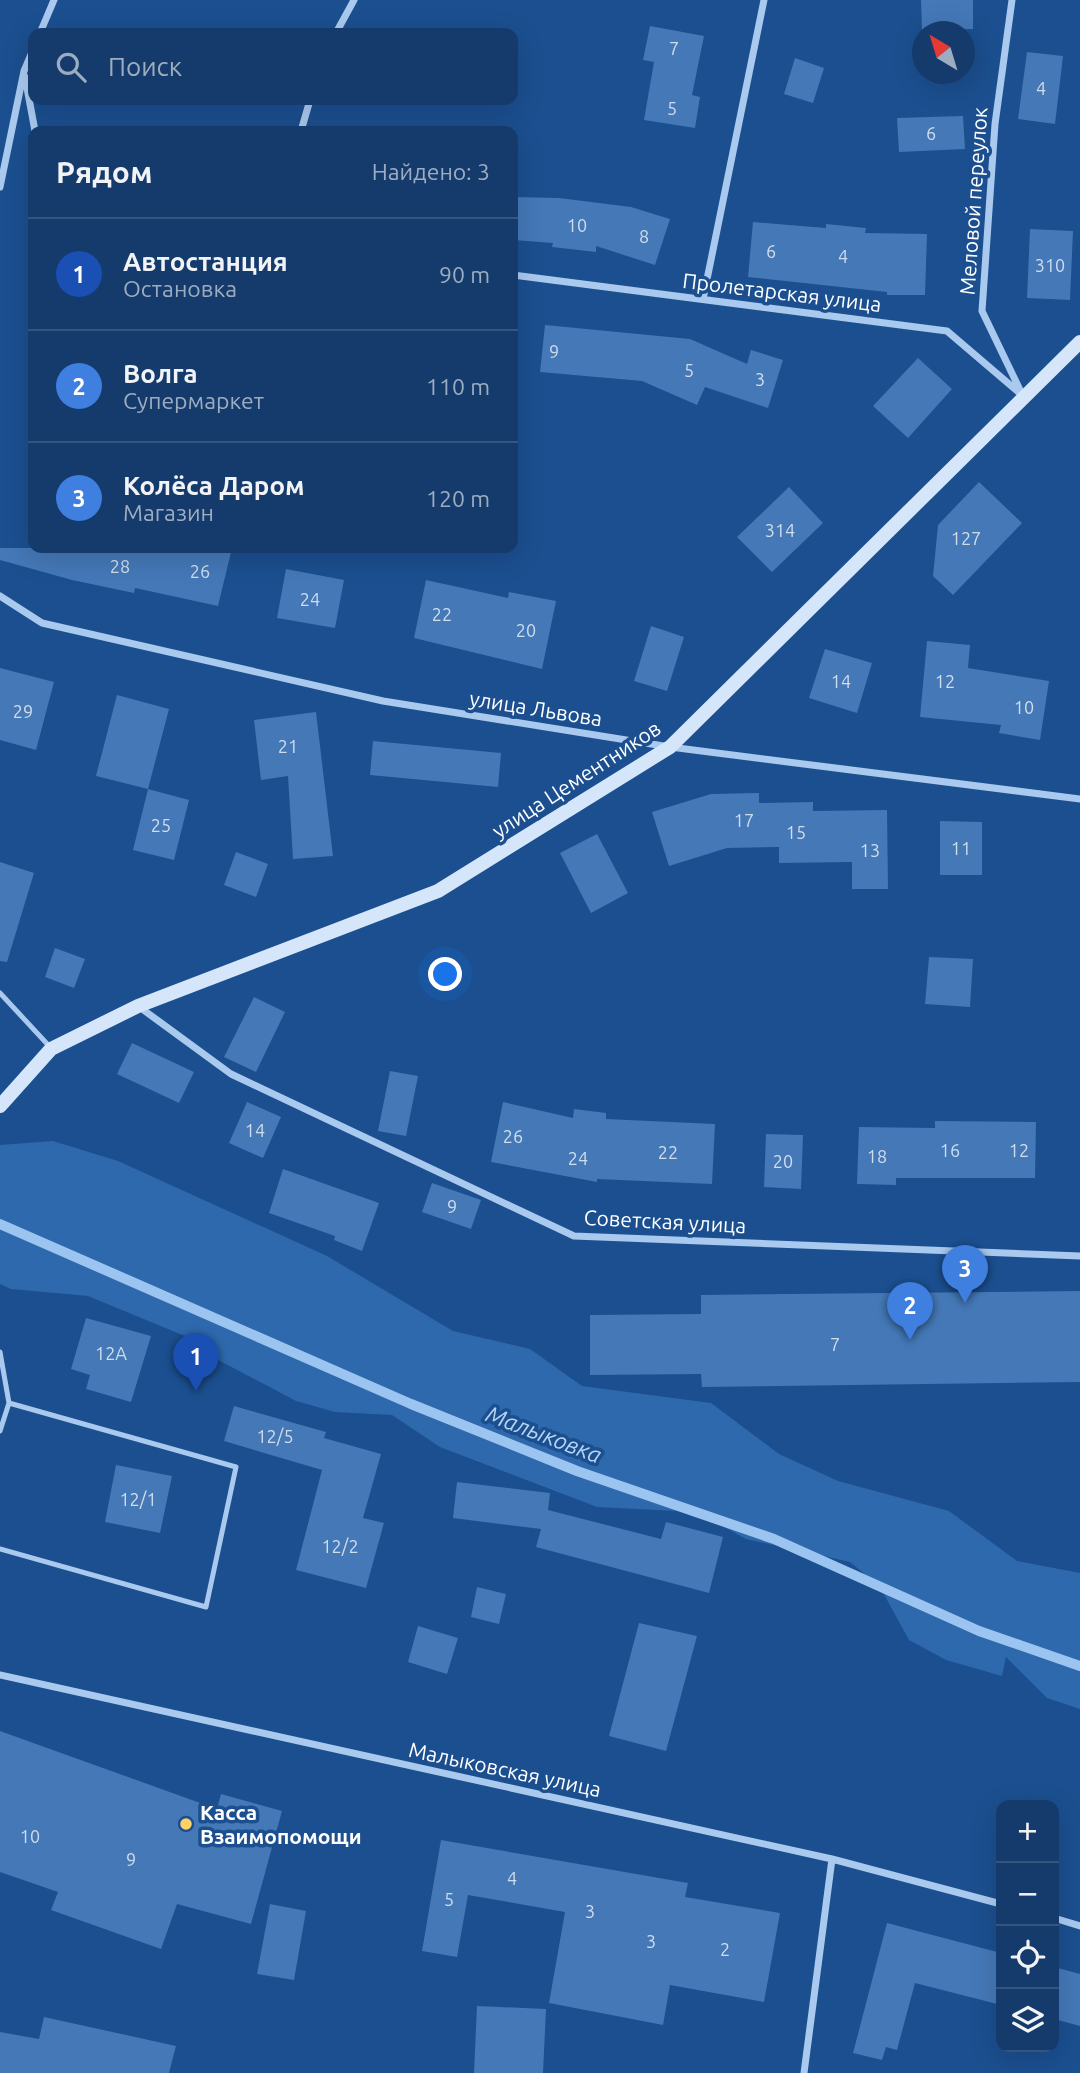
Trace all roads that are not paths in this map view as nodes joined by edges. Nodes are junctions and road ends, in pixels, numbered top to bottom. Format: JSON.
{"nodes":[{"id":1,"x":54,"y":0,"type":"edge"},
{"id":2,"x":354,"y":0,"type":"edge"},
{"id":3,"x":764,"y":0,"type":"edge"},
{"id":4,"x":1013,"y":0,"type":"edge"},
{"id":5,"x":42,"y":28,"type":"edge"},
{"id":6,"x":339,"y":28,"type":"edge"},
{"id":7,"x":28,"y":62,"type":"edge"},
{"id":8,"x":24,"y":71,"type":"junction"},
{"id":9,"x":28,"y":93,"type":"edge"},
{"id":10,"x":30,"y":105,"type":"edge"},
{"id":11,"x":309,"y":105,"type":"edge"},
{"id":12,"x":34,"y":126,"type":"edge"},
{"id":13,"x":302,"y":126,"type":"edge"},
{"id":14,"x":0,"y":187,"type":"edge"},
{"id":15,"x":518,"y":276,"type":"edge"},
{"id":16,"x":703,"y":299,"type":"junction"},
{"id":17,"x":1080,"y":342,"type":"edge"},
{"id":18,"x":1023,"y":396,"type":"junction"},
{"id":19,"x":0,"y":596,"type":"edge"},
{"id":20,"x":670,"y":747,"type":"junction"},
{"id":21,"x":1080,"y":799,"type":"edge"},
{"id":22,"x":0,"y":993,"type":"edge"},
{"id":23,"x":138,"y":1006,"type":"junction"},
{"id":24,"x":51,"y":1049,"type":"junction"},
{"id":25,"x":0,"y":1106,"type":"edge"},
{"id":26,"x":1080,"y":1256,"type":"edge"},
{"id":27,"x":0,"y":1352,"type":"edge"},
{"id":28,"x":9,"y":1403,"type":"junction"},
{"id":29,"x":0,"y":1431,"type":"edge"},
{"id":30,"x":0,"y":1549,"type":"edge"},
{"id":31,"x":0,"y":1675,"type":"edge"},
{"id":32,"x":832,"y":1859,"type":"junction"},
{"id":33,"x":996,"y":1903,"type":"edge"},
{"id":34,"x":1059,"y":1920,"type":"edge"},
{"id":35,"x":1080,"y":1926,"type":"edge"},
{"id":36,"x":804,"y":2073,"type":"edge"}],
"edges":[{"from":1,"to":5,"type":"street"},
{"from":2,"to":6,"type":"street"},
{"from":3,"to":16,"type":"street"},
{"from":4,"to":18,"type":"street","name":"Меловой переулок"},
{"from":7,"to":8,"type":"street"},
{"from":8,"to":9,"type":"street"},
{"from":8,"to":14,"type":"street"},
{"from":10,"to":12,"type":"street"},
{"from":11,"to":13,"type":"street"},
{"from":15,"to":16,"type":"street","name":"Пролетарская улица"},
{"from":16,"to":18,"type":"street","name":"Пролетарская улица"},
{"from":17,"to":18,"type":"street","name":"улица Цементников"},
{"from":18,"to":20,"type":"street","name":"улица Цементников"},
{"from":19,"to":20,"type":"street","name":"улица Львова"},
{"from":20,"to":21,"type":"street","name":"улица Львова"},
{"from":20,"to":23,"type":"street","name":"улица Цементников"},
{"from":22,"to":24,"type":"lane"},
{"from":23,"to":24,"type":"street","name":"улица Цементников"},
{"from":23,"to":26,"type":"street","name":"Советская улица"},
{"from":24,"to":25,"type":"street","name":"улица Цементников"},
{"from":27,"to":28,"type":"lane"},
{"from":28,"to":29,"type":"lane"},
{"from":28,"to":30,"type":"lane"},
{"from":31,"to":32,"type":"street","name":"Малыковская улица"},
{"from":32,"to":33,"type":"street","name":"Малыковская улица"},
{"from":32,"to":36,"type":"street"},
{"from":34,"to":35,"type":"street"}]}
